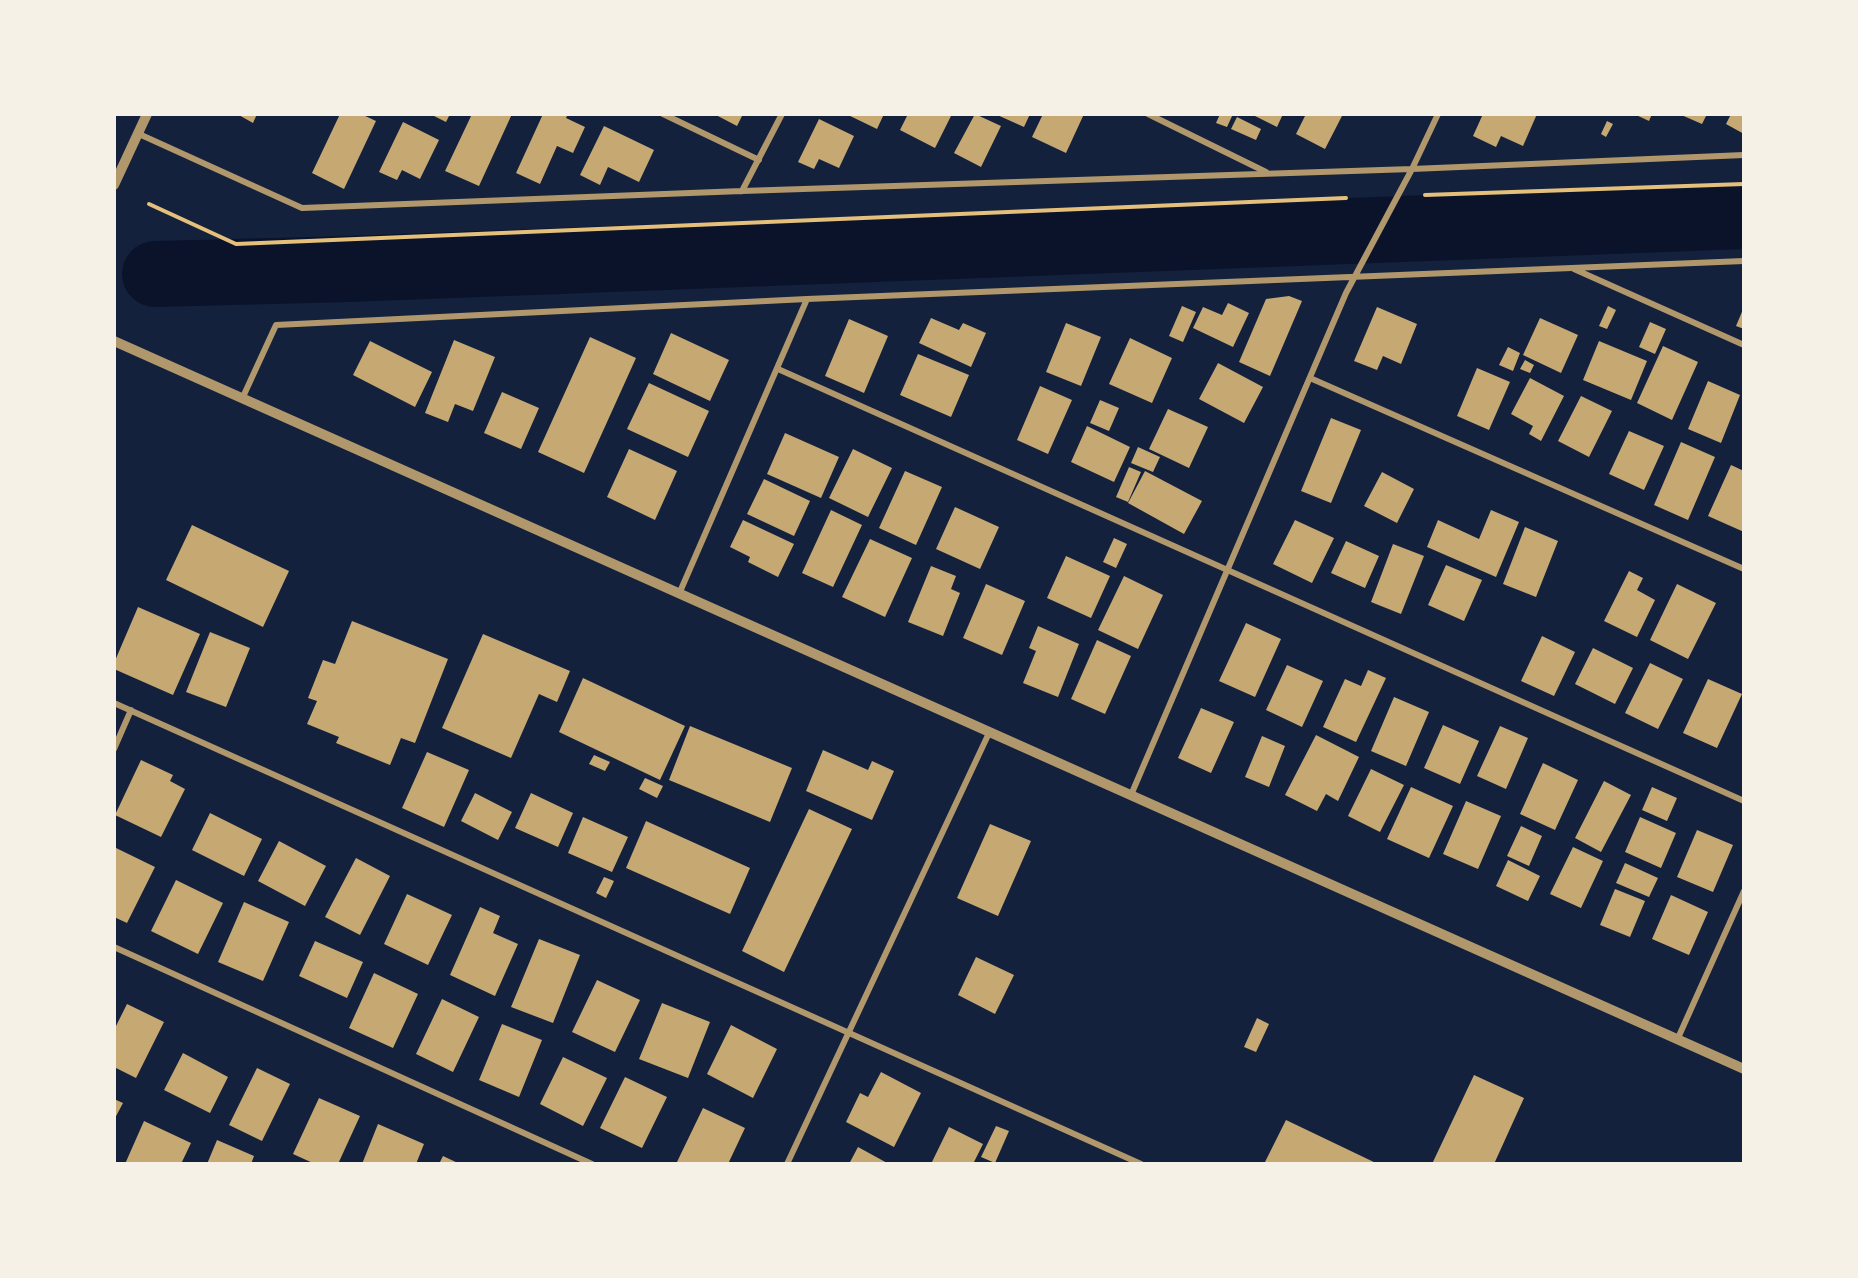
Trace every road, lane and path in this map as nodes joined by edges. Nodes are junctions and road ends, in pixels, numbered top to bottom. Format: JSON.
{"nodes":[{"id":1,"x":147,"y":114,"type":"edge"},
{"id":2,"x":663,"y":114,"type":"edge"},
{"id":3,"x":782,"y":114,"type":"edge"},
{"id":4,"x":1148,"y":114,"type":"edge"},
{"id":5,"x":1437,"y":114,"type":"edge"},
{"id":6,"x":139,"y":134,"type":"junction"},
{"id":7,"x":1744,"y":155,"type":"edge"},
{"id":8,"x":759,"y":160,"type":"junction"},
{"id":9,"x":1412,"y":169,"type":"junction"},
{"id":10,"x":1268,"y":173,"type":"junction"},
{"id":11,"x":1744,"y":184,"type":"edge"},
{"id":12,"x":114,"y":185,"type":"edge"},
{"id":13,"x":742,"y":190,"type":"junction"},
{"id":14,"x":1425,"y":195,"type":"dead end"},
{"id":15,"x":1346,"y":198,"type":"dead end"},
{"id":16,"x":149,"y":204,"type":"dead end"},
{"id":17,"x":1744,"y":261,"type":"edge"},
{"id":18,"x":1570,"y":268,"type":"junction"},
{"id":19,"x":1355,"y":276,"type":"junction"},
{"id":20,"x":807,"y":299,"type":"junction"},
{"id":21,"x":114,"y":341,"type":"edge"},
{"id":22,"x":1744,"y":345,"type":"edge"},
{"id":23,"x":778,"y":369,"type":"junction"},
{"id":24,"x":1310,"y":378,"type":"junction"},
{"id":25,"x":242,"y":399,"type":"junction"},
{"id":26,"x":1228,"y":569,"type":"junction"},
{"id":27,"x":1744,"y":569,"type":"edge"},
{"id":28,"x":679,"y":594,"type":"junction"},
{"id":29,"x":114,"y":703,"type":"edge"},
{"id":30,"x":130,"y":710,"type":"junction"},
{"id":31,"x":989,"y":733,"type":"junction"},
{"id":32,"x":114,"y":749,"type":"edge"},
{"id":33,"x":1131,"y":795,"type":"junction"},
{"id":34,"x":1744,"y":801,"type":"edge"},
{"id":35,"x":1744,"y":891,"type":"edge"},
{"id":36,"x":114,"y":947,"type":"edge"},
{"id":37,"x":849,"y":1032,"type":"junction"},
{"id":38,"x":1678,"y":1038,"type":"junction"},
{"id":39,"x":1744,"y":1069,"type":"edge"},
{"id":40,"x":592,"y":1164,"type":"edge"},
{"id":41,"x":787,"y":1164,"type":"edge"},
{"id":42,"x":1141,"y":1164,"type":"edge"}],
"edges":[{"from":1,"to":6,"type":"street"},
{"from":2,"to":8,"type":"street"},
{"from":3,"to":8,"type":"street"},
{"from":4,"to":10,"type":"street"},
{"from":5,"to":9,"type":"street"},
{"from":6,"to":12,"type":"street"},
{"from":6,"to":13,"type":"street"},
{"from":7,"to":9,"type":"street"},
{"from":8,"to":13,"type":"street"},
{"from":9,"to":10,"type":"street"},
{"from":9,"to":19,"type":"street"},
{"from":10,"to":13,"type":"street"},
{"from":11,"to":14,"type":"path"},
{"from":15,"to":16,"type":"path"},
{"from":17,"to":18,"type":"street"},
{"from":18,"to":19,"type":"street"},
{"from":18,"to":22,"type":"street"},
{"from":19,"to":20,"type":"street"},
{"from":19,"to":24,"type":"street"},
{"from":20,"to":23,"type":"street"},
{"from":20,"to":25,"type":"street"},
{"from":21,"to":25,"type":"street"},
{"from":23,"to":26,"type":"street"},
{"from":23,"to":28,"type":"street"},
{"from":24,"to":26,"type":"street"},
{"from":24,"to":27,"type":"street"},
{"from":25,"to":28,"type":"street"},
{"from":26,"to":33,"type":"street"},
{"from":26,"to":34,"type":"street"},
{"from":28,"to":31,"type":"street"},
{"from":29,"to":30,"type":"street"},
{"from":30,"to":32,"type":"street"},
{"from":30,"to":37,"type":"street"},
{"from":31,"to":33,"type":"street"},
{"from":31,"to":37,"type":"street"},
{"from":33,"to":38,"type":"street"},
{"from":35,"to":38,"type":"street"},
{"from":36,"to":40,"type":"street"},
{"from":37,"to":41,"type":"street"},
{"from":37,"to":42,"type":"street"},
{"from":38,"to":39,"type":"street"}]}
